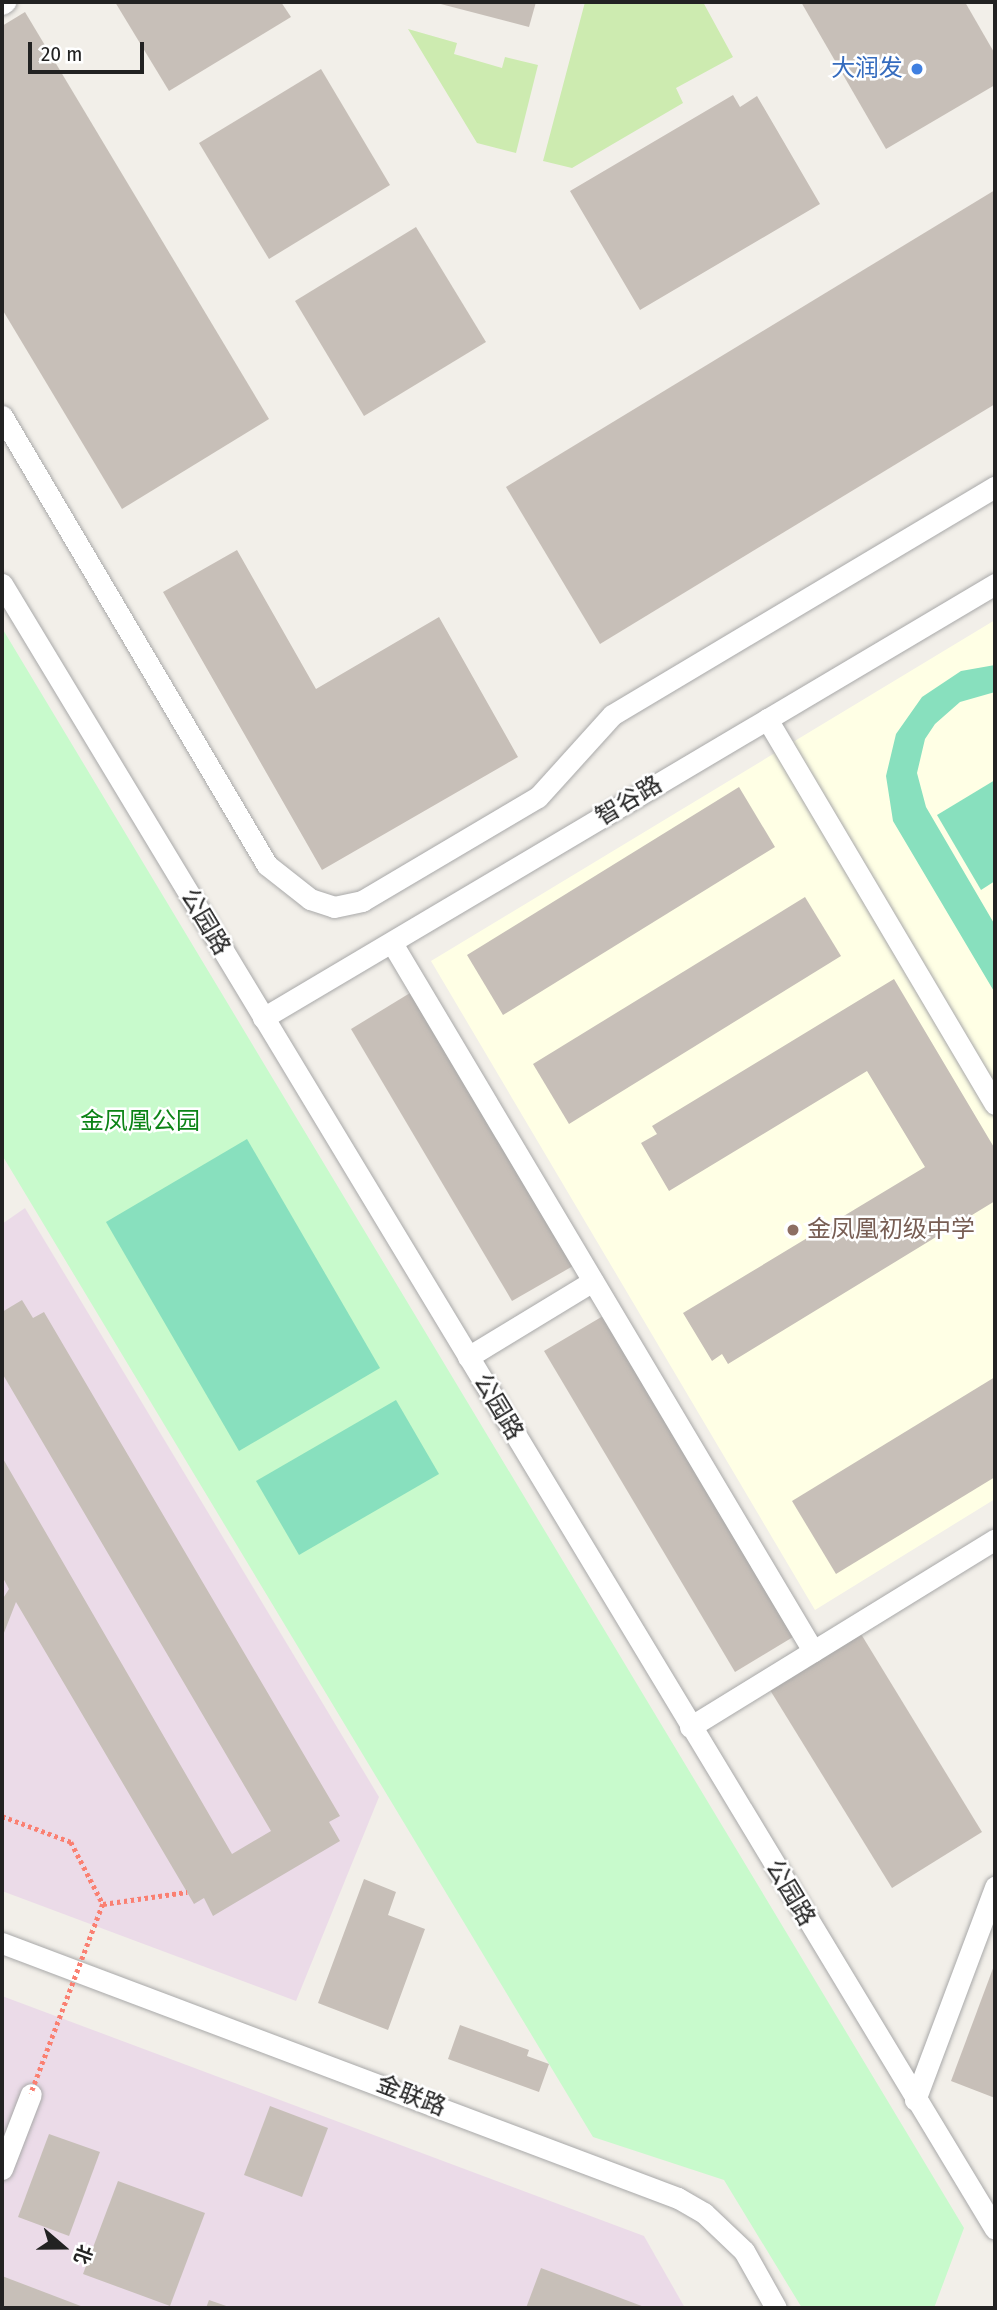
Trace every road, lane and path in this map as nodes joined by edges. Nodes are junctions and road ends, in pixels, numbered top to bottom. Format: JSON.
{"nodes":[{"id":1,"x":2,"y":416,"type":"edge"},
{"id":2,"x":995,"y":487,"type":"edge"},
{"id":3,"x":2,"y":584,"type":"edge"},
{"id":4,"x":995,"y":584,"type":"edge"},
{"id":5,"x":767,"y":719,"type":"junction"},
{"id":6,"x":392,"y":943,"type":"junction"},
{"id":7,"x":263,"y":1018,"type":"junction"},
{"id":8,"x":995,"y":1104,"type":"edge"},
{"id":9,"x":593,"y":1281,"type":"junction"},
{"id":10,"x":468,"y":1357,"type":"junction"},
{"id":11,"x":995,"y":1539,"type":"edge"},
{"id":12,"x":813,"y":1651,"type":"junction"},
{"id":13,"x":690,"y":1727,"type":"junction"},
{"id":14,"x":2,"y":1816,"type":"edge"},
{"id":15,"x":995,"y":1887,"type":"edge"},
{"id":16,"x":187,"y":1892,"type":"dead end"},
{"id":17,"x":103,"y":1904,"type":"junction"},
{"id":18,"x":2,"y":1943,"type":"edge"},
{"id":19,"x":31,"y":2094,"type":"joint"},
{"id":20,"x":915,"y":2100,"type":"junction"},
{"id":21,"x":2,"y":2169,"type":"edge"},
{"id":22,"x":995,"y":2229,"type":"edge"},
{"id":23,"x":776,"y":2308,"type":"edge"}],
"edges":[{"from":1,"to":2,"type":"lane"},
{"from":3,"to":7,"type":"lane","name":"公园路"},
{"from":4,"to":5,"type":"lane","name":"智谷路"},
{"from":5,"to":6,"type":"lane","name":"智谷路"},
{"from":5,"to":8,"type":"lane"},
{"from":6,"to":7,"type":"lane","name":"智谷路"},
{"from":6,"to":9,"type":"lane"},
{"from":7,"to":10,"type":"lane","name":"公园路"},
{"from":9,"to":10,"type":"lane"},
{"from":9,"to":12,"type":"lane"},
{"from":10,"to":13,"type":"lane","name":"公园路"},
{"from":11,"to":12,"type":"lane"},
{"from":12,"to":13,"type":"lane"},
{"from":13,"to":20,"type":"lane","name":"公园路"},
{"from":14,"to":17,"type":"path","bridge":true},
{"from":15,"to":20,"type":"lane"},
{"from":16,"to":17,"type":"path"},
{"from":17,"to":19,"type":"path","bridge":true},
{"from":18,"to":23,"type":"lane","name":"金联路"},
{"from":19,"to":21,"type":"lane"},
{"from":20,"to":22,"type":"lane","name":"公园路"}]}
